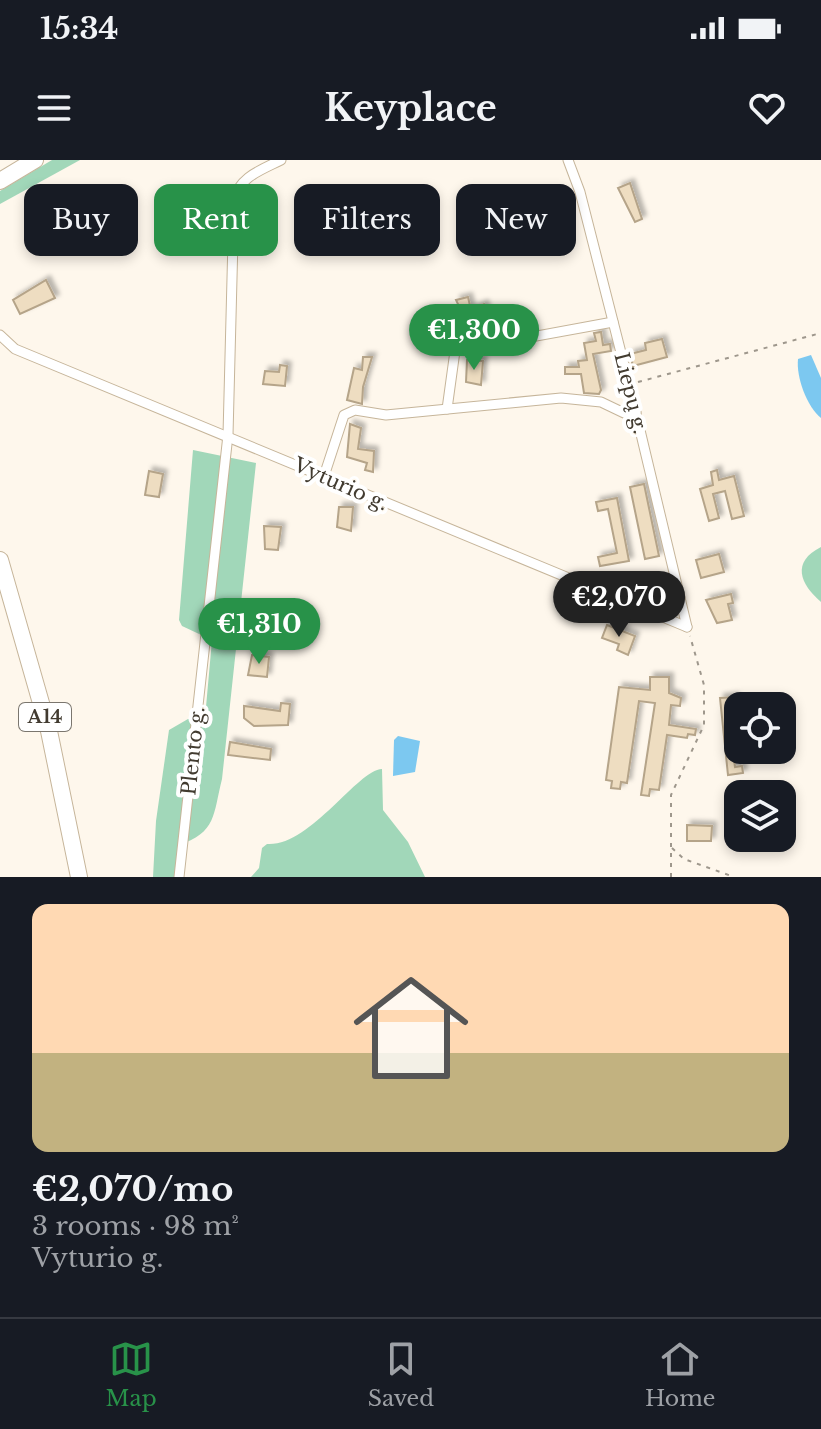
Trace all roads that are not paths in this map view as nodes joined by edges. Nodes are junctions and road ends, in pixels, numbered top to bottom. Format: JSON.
{"nodes":[{"id":1,"x":35,"y":160,"type":"edge"},
{"id":2,"x":281,"y":160,"type":"edge"},
{"id":3,"x":568,"y":160,"type":"edge"},
{"id":4,"x":0,"y":181,"type":"edge"},
{"id":5,"x":613,"y":322,"type":"junction"},
{"id":6,"x":0,"y":335,"type":"edge"},
{"id":7,"x":447,"y":409,"type":"junction"},
{"id":8,"x":636,"y":412,"type":"junction"},
{"id":9,"x":228,"y":435,"type":"junction"},
{"id":10,"x":324,"y":476,"type":"junction"},
{"id":11,"x":0,"y":560,"type":"edge"},
{"id":12,"x":687,"y":627,"type":"joint"},
{"id":13,"x":79,"y":877,"type":"edge"},
{"id":14,"x":179,"y":877,"type":"edge"}],
"edges":[{"from":1,"to":4,"type":"highway"},
{"from":2,"to":9,"type":"street","name":"Plento g."},
{"from":3,"to":5,"type":"street","name":"Liepų g."},
{"from":5,"to":7,"type":"street"},
{"from":5,"to":8,"type":"street","name":"Liepų g."},
{"from":6,"to":9,"type":"street","name":"Vyturio g."},
{"from":7,"to":8,"type":"street"},
{"from":7,"to":10,"type":"street"},
{"from":8,"to":12,"type":"street","name":"Liepų g."},
{"from":9,"to":10,"type":"street","name":"Vyturio g."},
{"from":9,"to":14,"type":"street","name":"Plento g."},
{"from":10,"to":12,"type":"street","name":"Vyturio g."},
{"from":11,"to":13,"type":"highway","number":"A14"}]}
